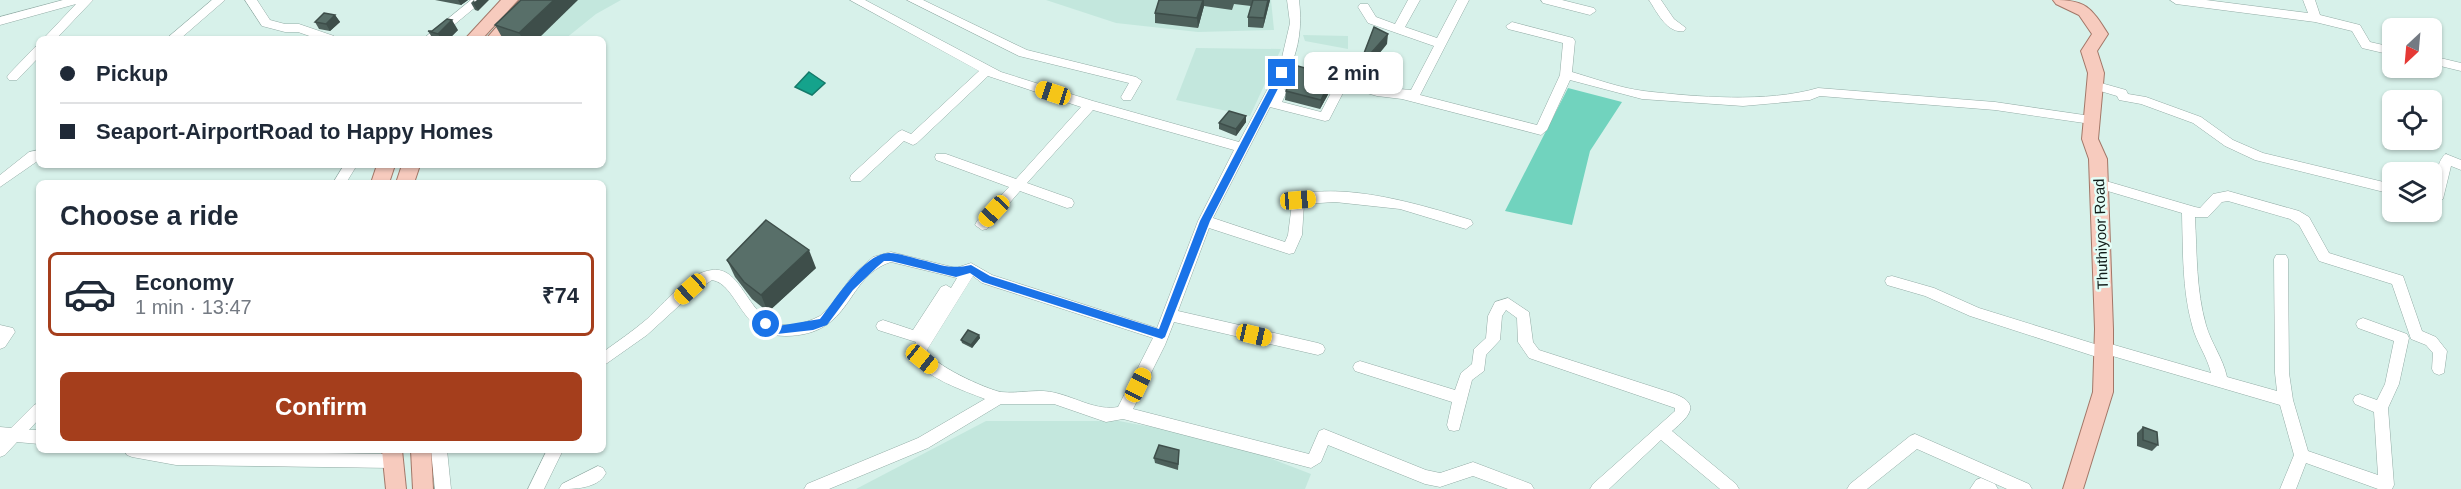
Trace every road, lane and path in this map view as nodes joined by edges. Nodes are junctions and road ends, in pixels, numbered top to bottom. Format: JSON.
{"nodes":[{"id":1,"x":77,"y":0,"type":"edge"},
{"id":2,"x":87,"y":0,"type":"edge"},
{"id":3,"x":219,"y":0,"type":"edge"},
{"id":4,"x":251,"y":0,"type":"edge"},
{"id":5,"x":478,"y":0,"type":"edge"},
{"id":6,"x":510,"y":0,"type":"edge"},
{"id":7,"x":529,"y":0,"type":"edge"},
{"id":8,"x":856,"y":0,"type":"edge"},
{"id":9,"x":913,"y":0,"type":"edge"},
{"id":10,"x":1293,"y":0,"type":"edge"},
{"id":11,"x":1414,"y":0,"type":"edge"},
{"id":12,"x":1463,"y":0,"type":"edge"},
{"id":13,"x":1547,"y":0,"type":"edge"},
{"id":14,"x":1655,"y":0,"type":"edge"},
{"id":15,"x":2176,"y":0,"type":"edge"},
{"id":16,"x":2309,"y":0,"type":"edge"},
{"id":17,"x":2068,"y":2,"type":"edge"},
{"id":18,"x":1364,"y":7,"type":"dead end"},
{"id":19,"x":1590,"y":11,"type":"dead end"},
{"id":20,"x":2315,"y":18,"type":"junction"},
{"id":21,"x":0,"y":21,"type":"edge"},
{"id":22,"x":1512,"y":26,"type":"dead end"},
{"id":23,"x":1680,"y":28,"type":"dead end"},
{"id":24,"x":1398,"y":29,"type":"junction"},
{"id":25,"x":52,"y":36,"type":"edge"},
{"id":26,"x":176,"y":36,"type":"edge"},
{"id":27,"x":322,"y":36,"type":"edge"},
{"id":28,"x":433,"y":36,"type":"edge"},
{"id":29,"x":476,"y":36,"type":"edge"},
{"id":30,"x":497,"y":36,"type":"edge"},
{"id":31,"x":1441,"y":44,"type":"junction"},
{"id":32,"x":2382,"y":49,"type":"edge"},
{"id":33,"x":36,"y":53,"type":"edge"},
{"id":34,"x":2442,"y":62,"type":"edge"},
{"id":35,"x":2461,"y":67,"type":"edge"},
{"id":36,"x":1287,"y":69,"type":"junction"},
{"id":37,"x":987,"y":70,"type":"junction"},
{"id":38,"x":1566,"y":75,"type":"junction"},
{"id":39,"x":13,"y":77,"type":"dead end"},
{"id":40,"x":2094,"y":85,"type":"junction"},
{"id":41,"x":1406,"y":96,"type":"junction"},
{"id":42,"x":1127,"y":97,"type":"dead end"},
{"id":43,"x":1090,"y":105,"type":"junction"},
{"id":44,"x":2091,"y":120,"type":"junction"},
{"id":45,"x":1242,"y":148,"type":"junction"},
{"id":46,"x":36,"y":155,"type":"edge"},
{"id":47,"x":941,"y":157,"type":"dead end"},
{"id":48,"x":2461,"y":165,"type":"edge"},
{"id":49,"x":856,"y":178,"type":"dead end"},
{"id":50,"x":2442,"y":178,"type":"edge"},
{"id":51,"x":0,"y":182,"type":"edge"},
{"id":52,"x":1019,"y":184,"type":"junction"},
{"id":53,"x":2099,"y":184,"type":"junction"},
{"id":54,"x":2382,"y":187,"type":"edge"},
{"id":55,"x":1066,"y":203,"type":"dead end"},
{"id":56,"x":2188,"y":210,"type":"junction"},
{"id":57,"x":1205,"y":221,"type":"junction"},
{"id":58,"x":1466,"y":224,"type":"dead end"},
{"id":59,"x":982,"y":225,"type":"dead end"},
{"id":60,"x":2281,"y":259,"type":"dead end"},
{"id":61,"x":971,"y":268,"type":"junction"},
{"id":62,"x":908,"y":269,"type":"dead end"},
{"id":63,"x":1892,"y":281,"type":"dead end"},
{"id":64,"x":1169,"y":315,"type":"junction"},
{"id":65,"x":2363,"y":324,"type":"dead end"},
{"id":66,"x":883,"y":326,"type":"dead end"},
{"id":67,"x":0,"y":331,"type":"edge"},
{"id":68,"x":1162,"y":334,"type":"junction"},
{"id":69,"x":921,"y":338,"type":"junction"},
{"id":70,"x":0,"y":343,"type":"edge"},
{"id":71,"x":1318,"y":349,"type":"dead end"},
{"id":72,"x":2104,"y":351,"type":"junction"},
{"id":73,"x":606,"y":358,"type":"edge"},
{"id":74,"x":1360,"y":368,"type":"dead end"},
{"id":75,"x":2439,"y":369,"type":"dead end"},
{"id":76,"x":2220,"y":382,"type":"junction"},
{"id":77,"x":999,"y":398,"type":"junction"},
{"id":78,"x":1461,"y":398,"type":"junction"},
{"id":79,"x":2286,"y":400,"type":"junction"},
{"id":80,"x":2360,"y":400,"type":"dead end"},
{"id":81,"x":2381,"y":408,"type":"junction"},
{"id":82,"x":36,"y":411,"type":"edge"},
{"id":83,"x":1123,"y":412,"type":"junction"},
{"id":84,"x":1454,"y":425,"type":"dead end"},
{"id":85,"x":1661,"y":431,"type":"junction"},
{"id":86,"x":7,"y":434,"type":"edge"},
{"id":87,"x":36,"y":437,"type":"edge"},
{"id":88,"x":0,"y":450,"type":"edge"},
{"id":89,"x":148,"y":453,"type":"edge"},
{"id":90,"x":420,"y":453,"type":"edge"},
{"id":91,"x":439,"y":453,"type":"edge"},
{"id":92,"x":554,"y":453,"type":"edge"},
{"id":93,"x":2302,"y":455,"type":"junction"},
{"id":94,"x":328,"y":456,"type":"edge"},
{"id":95,"x":392,"y":456,"type":"edge"},
{"id":96,"x":598,"y":473,"type":"dead end"},
{"id":97,"x":2391,"y":487,"type":"edge"},
{"id":98,"x":396,"y":489,"type":"edge"},
{"id":99,"x":423,"y":489,"type":"edge"},
{"id":100,"x":443,"y":489,"type":"edge"},
{"id":101,"x":536,"y":489,"type":"edge"},
{"id":102,"x":567,"y":489,"type":"edge"},
{"id":103,"x":812,"y":489,"type":"edge"},
{"id":104,"x":1526,"y":489,"type":"edge"},
{"id":105,"x":1599,"y":489,"type":"edge"},
{"id":106,"x":1731,"y":489,"type":"edge"},
{"id":107,"x":1855,"y":489,"type":"edge"},
{"id":108,"x":1978,"y":489,"type":"edge"},
{"id":109,"x":1990,"y":489,"type":"edge"},
{"id":110,"x":2024,"y":489,"type":"edge"},
{"id":111,"x":2073,"y":489,"type":"edge"},
{"id":112,"x":2288,"y":489,"type":"edge"}],
"edges":[{"from":1,"to":21,"type":"street"},
{"from":2,"to":25,"type":"street"},
{"from":3,"to":26,"type":"street"},
{"from":4,"to":27,"type":"street"},
{"from":5,"to":28,"type":"street"},
{"from":6,"to":29,"type":"main road"},
{"from":7,"to":30,"type":"main road"},
{"from":8,"to":37,"type":"street"},
{"from":9,"to":42,"type":"street"},
{"from":10,"to":36,"type":"street"},
{"from":11,"to":24,"type":"street"},
{"from":12,"to":31,"type":"street"},
{"from":13,"to":19,"type":"street"},
{"from":14,"to":23,"type":"street"},
{"from":15,"to":20,"type":"street"},
{"from":16,"to":20,"type":"street"},
{"from":17,"to":40,"type":"main road","name":"Thuthiyoor Road"},
{"from":18,"to":24,"type":"street"},
{"from":20,"to":32,"type":"street"},
{"from":22,"to":38,"type":"street"},
{"from":24,"to":31,"type":"street"},
{"from":31,"to":41,"type":"street"},
{"from":33,"to":39,"type":"street"},
{"from":34,"to":35,"type":"street"},
{"from":36,"to":36,"type":"street"},
{"from":36,"to":41,"type":"street"},
{"from":36,"to":45,"type":"street"},
{"from":37,"to":43,"type":"street"},
{"from":37,"to":49,"type":"street"},
{"from":38,"to":41,"type":"street"},
{"from":38,"to":44,"type":"street"},
{"from":40,"to":44,"type":"main road","name":"Thuthiyoor Road"},
{"from":40,"to":54,"type":"street"},
{"from":43,"to":45,"type":"street"},
{"from":43,"to":52,"type":"street"},
{"from":44,"to":53,"type":"main road","name":"Thuthiyoor Road"},
{"from":45,"to":57,"type":"street"},
{"from":46,"to":51,"type":"street"},
{"from":47,"to":52,"type":"street"},
{"from":48,"to":50,"type":"street"},
{"from":52,"to":55,"type":"street"},
{"from":52,"to":59,"type":"street"},
{"from":53,"to":56,"type":"street"},
{"from":53,"to":72,"type":"main road","name":"Thuthiyoor Road"},
{"from":56,"to":75,"type":"street"},
{"from":56,"to":76,"type":"street"},
{"from":57,"to":58,"type":"street"},
{"from":57,"to":64,"type":"street"},
{"from":60,"to":79,"type":"street"},
{"from":61,"to":68,"type":"street"},
{"from":61,"to":69,"type":"street"},
{"from":61,"to":73,"type":"street"},
{"from":62,"to":69,"type":"street"},
{"from":63,"to":72,"type":"street"},
{"from":64,"to":68,"type":"street"},
{"from":64,"to":71,"type":"street"},
{"from":65,"to":81,"type":"street"},
{"from":66,"to":69,"type":"street"},
{"from":67,"to":70,"type":"street"},
{"from":68,"to":83,"type":"street"},
{"from":69,"to":77,"type":"street"},
{"from":72,"to":76,"type":"street"},
{"from":72,"to":111,"type":"main road","name":"Thuthiyoor Road"},
{"from":74,"to":78,"type":"street"},
{"from":76,"to":79,"type":"street"},
{"from":77,"to":83,"type":"street"},
{"from":77,"to":103,"type":"street"},
{"from":78,"to":84,"type":"street"},
{"from":78,"to":85,"type":"street"},
{"from":79,"to":93,"type":"street"},
{"from":80,"to":81,"type":"street"},
{"from":81,"to":97,"type":"street"},
{"from":82,"to":86,"type":"street"},
{"from":83,"to":104,"type":"street"},
{"from":85,"to":105,"type":"street"},
{"from":85,"to":106,"type":"street"},
{"from":86,"to":87,"type":"street"},
{"from":86,"to":88,"type":"street"},
{"from":89,"to":94,"type":"street"},
{"from":90,"to":99,"type":"main road"},
{"from":91,"to":100,"type":"street"},
{"from":92,"to":101,"type":"street"},
{"from":93,"to":97,"type":"street"},
{"from":93,"to":112,"type":"street"},
{"from":94,"to":95,"type":"street"},
{"from":95,"to":98,"type":"main road"},
{"from":96,"to":102,"type":"street"},
{"from":107,"to":110,"type":"street"},
{"from":108,"to":109,"type":"street"}]}
